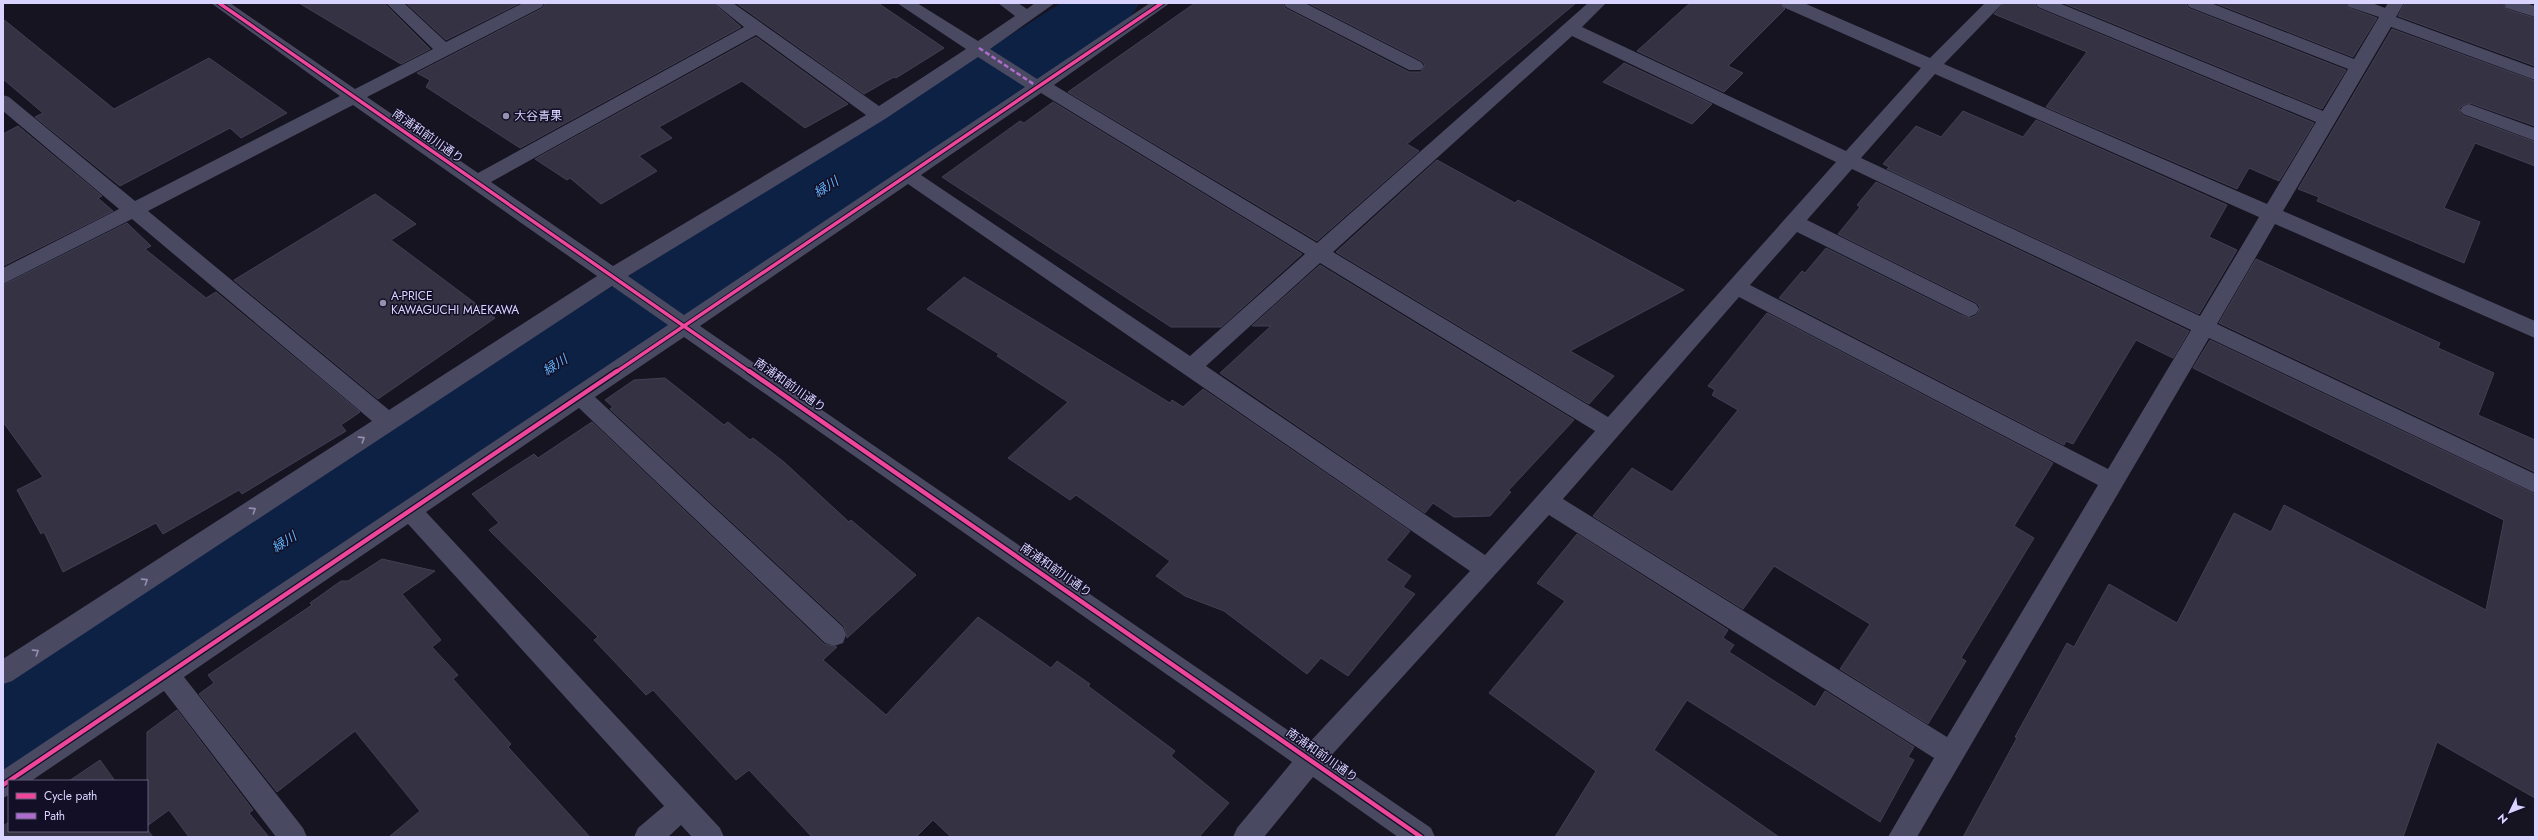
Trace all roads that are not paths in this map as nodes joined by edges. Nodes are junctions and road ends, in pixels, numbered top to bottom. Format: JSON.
{"nodes":[{"id":1,"x":219,"y":3,"type":"edge"},
{"id":2,"x":394,"y":3,"type":"edge"},
{"id":3,"x":536,"y":3,"type":"edge"},
{"id":4,"x":722,"y":3,"type":"edge"},
{"id":5,"x":905,"y":3,"type":"edge"},
{"id":6,"x":1006,"y":3,"type":"edge"},
{"id":7,"x":1047,"y":3,"type":"edge"},
{"id":8,"x":1162,"y":3,"type":"edge"},
{"id":9,"x":1292,"y":3,"type":"edge"},
{"id":10,"x":1598,"y":3,"type":"edge"},
{"id":11,"x":1789,"y":3,"type":"edge"},
{"id":12,"x":1995,"y":3,"type":"edge"},
{"id":13,"x":2044,"y":3,"type":"edge"},
{"id":14,"x":2195,"y":3,"type":"edge"},
{"id":15,"x":2355,"y":3,"type":"edge"},
{"id":16,"x":2512,"y":4,"type":"dead end"},
{"id":17,"x":2535,"y":12,"type":"edge"},
{"id":18,"x":2390,"y":13,"type":"edge"},
{"id":19,"x":1027,"y":16,"type":"junction"},
{"id":20,"x":758,"y":27,"type":"junction"},
{"id":21,"x":1570,"y":28,"type":"junction"},
{"id":22,"x":979,"y":48,"type":"junction"},
{"id":23,"x":444,"y":50,"type":"junction"},
{"id":24,"x":1933,"y":65,"type":"junction"},
{"id":25,"x":1414,"y":66,"type":"dead end"},
{"id":26,"x":2358,"y":67,"type":"junction"},
{"id":27,"x":2535,"y":74,"type":"edge"},
{"id":28,"x":1040,"y":86,"type":"junction"},
{"id":29,"x":354,"y":96,"type":"junction"},
{"id":30,"x":3,"y":101,"type":"edge"},
{"id":31,"x":2469,"y":110,"type":"dead end"},
{"id":32,"x":879,"y":115,"type":"junction"},
{"id":33,"x":2327,"y":120,"type":"junction"},
{"id":34,"x":2535,"y":135,"type":"edge"},
{"id":35,"x":1848,"y":161,"type":"junction"},
{"id":36,"x":908,"y":174,"type":"junction"},
{"id":37,"x":476,"y":182,"type":"junction"},
{"id":38,"x":134,"y":210,"type":"junction"},
{"id":39,"x":2271,"y":214,"type":"junction"},
{"id":40,"x":1794,"y":222,"type":"junction"},
{"id":41,"x":1319,"y":252,"type":"junction"},
{"id":42,"x":3,"y":277,"type":"edge"},
{"id":43,"x":619,"y":280,"type":"junction"},
{"id":44,"x":1736,"y":287,"type":"junction"},
{"id":45,"x":1969,"y":309,"type":"dead end"},
{"id":46,"x":682,"y":322,"type":"junction"},
{"id":47,"x":2205,"y":326,"type":"junction"},
{"id":48,"x":2535,"y":330,"type":"edge"},
{"id":49,"x":1191,"y":367,"type":"junction"},
{"id":50,"x":580,"y":396,"type":"junction"},
{"id":51,"x":388,"y":422,"type":"junction"},
{"id":52,"x":1610,"y":429,"type":"junction"},
{"id":53,"x":2112,"y":482,"type":"junction"},
{"id":54,"x":2535,"y":484,"type":"edge"},
{"id":55,"x":1546,"y":501,"type":"junction"},
{"id":56,"x":410,"y":512,"type":"junction"},
{"id":57,"x":1487,"y":569,"type":"junction"},
{"id":58,"x":834,"y":634,"type":"dead end"},
{"id":59,"x":3,"y":673,"type":"edge"},
{"id":60,"x":168,"y":674,"type":"junction"},
{"id":61,"x":1951,"y":754,"type":"junction"},
{"id":62,"x":1312,"y":760,"type":"junction"},
{"id":63,"x":10,"y":780,"type":"edge"},
{"id":64,"x":682,"y":807,"type":"junction"},
{"id":65,"x":293,"y":837,"type":"edge"},
{"id":66,"x":648,"y":837,"type":"edge"},
{"id":67,"x":710,"y":837,"type":"edge"},
{"id":68,"x":1247,"y":837,"type":"edge"},
{"id":69,"x":1421,"y":837,"type":"edge"},
{"id":70,"x":1902,"y":837,"type":"edge"}],
"edges":[{"from":1,"to":29,"type":"street","name":"南浦和前川通り"},
{"from":2,"to":23,"type":"street"},
{"from":3,"to":23,"type":"street"},
{"from":4,"to":20,"type":"street"},
{"from":5,"to":22,"type":"street"},
{"from":6,"to":19,"type":"street"},
{"from":7,"to":19,"type":"street"},
{"from":8,"to":28,"type":"street"},
{"from":9,"to":25,"type":"street"},
{"from":10,"to":21,"type":"street"},
{"from":11,"to":24,"type":"street"},
{"from":12,"to":24,"type":"street"},
{"from":13,"to":33,"type":"street"},
{"from":14,"to":26,"type":"street"},
{"from":15,"to":18,"type":"street"},
{"from":16,"to":17,"type":"street"},
{"from":18,"to":26,"type":"street"},
{"from":18,"to":27,"type":"street"},
{"from":19,"to":22,"type":"street"},
{"from":20,"to":32,"type":"street"},
{"from":20,"to":37,"type":"street"},
{"from":21,"to":35,"type":"street"},
{"from":21,"to":41,"type":"street"},
{"from":22,"to":28,"type":"street"},
{"from":22,"to":32,"type":"street"},
{"from":23,"to":29,"type":"street"},
{"from":24,"to":35,"type":"street"},
{"from":24,"to":39,"type":"street"},
{"from":26,"to":33,"type":"street"},
{"from":28,"to":36,"type":"street"},
{"from":28,"to":41,"type":"street"},
{"from":29,"to":37,"type":"street","name":"南浦和前川通り"},
{"from":29,"to":38,"type":"street"},
{"from":30,"to":38,"type":"street"},
{"from":31,"to":34,"type":"street"},
{"from":32,"to":43,"type":"street"},
{"from":33,"to":39,"type":"street"},
{"from":35,"to":40,"type":"street"},
{"from":35,"to":47,"type":"street"},
{"from":36,"to":46,"type":"street"},
{"from":36,"to":49,"type":"street"},
{"from":37,"to":43,"type":"street","name":"南浦和前川通り"},
{"from":38,"to":42,"type":"street"},
{"from":38,"to":51,"type":"street"},
{"from":39,"to":47,"type":"street"},
{"from":39,"to":48,"type":"street"},
{"from":40,"to":44,"type":"street"},
{"from":40,"to":45,"type":"street"},
{"from":41,"to":49,"type":"street"},
{"from":41,"to":52,"type":"street"},
{"from":43,"to":46,"type":"street","name":"南浦和前川通り"},
{"from":43,"to":51,"type":"street"},
{"from":44,"to":52,"type":"street"},
{"from":44,"to":53,"type":"street"},
{"from":46,"to":50,"type":"street"},
{"from":46,"to":62,"type":"street","name":"南浦和前川通り"},
{"from":47,"to":53,"type":"street"},
{"from":47,"to":54,"type":"street"},
{"from":49,"to":57,"type":"street"},
{"from":50,"to":56,"type":"street"},
{"from":50,"to":58,"type":"street"},
{"from":59,"to":51,"type":"street","one_way":true},
{"from":52,"to":55,"type":"street"},
{"from":53,"to":61,"type":"street"},
{"from":55,"to":57,"type":"street"},
{"from":55,"to":61,"type":"street"},
{"from":56,"to":60,"type":"street"},
{"from":56,"to":64,"type":"street"},
{"from":57,"to":62,"type":"street"},
{"from":60,"to":63,"type":"street"},
{"from":60,"to":65,"type":"street"},
{"from":61,"to":70,"type":"street"},
{"from":62,"to":68,"type":"street"},
{"from":62,"to":69,"type":"street","name":"南浦和前川通り"},
{"from":64,"to":66,"type":"street"},
{"from":64,"to":67,"type":"street"}]}
